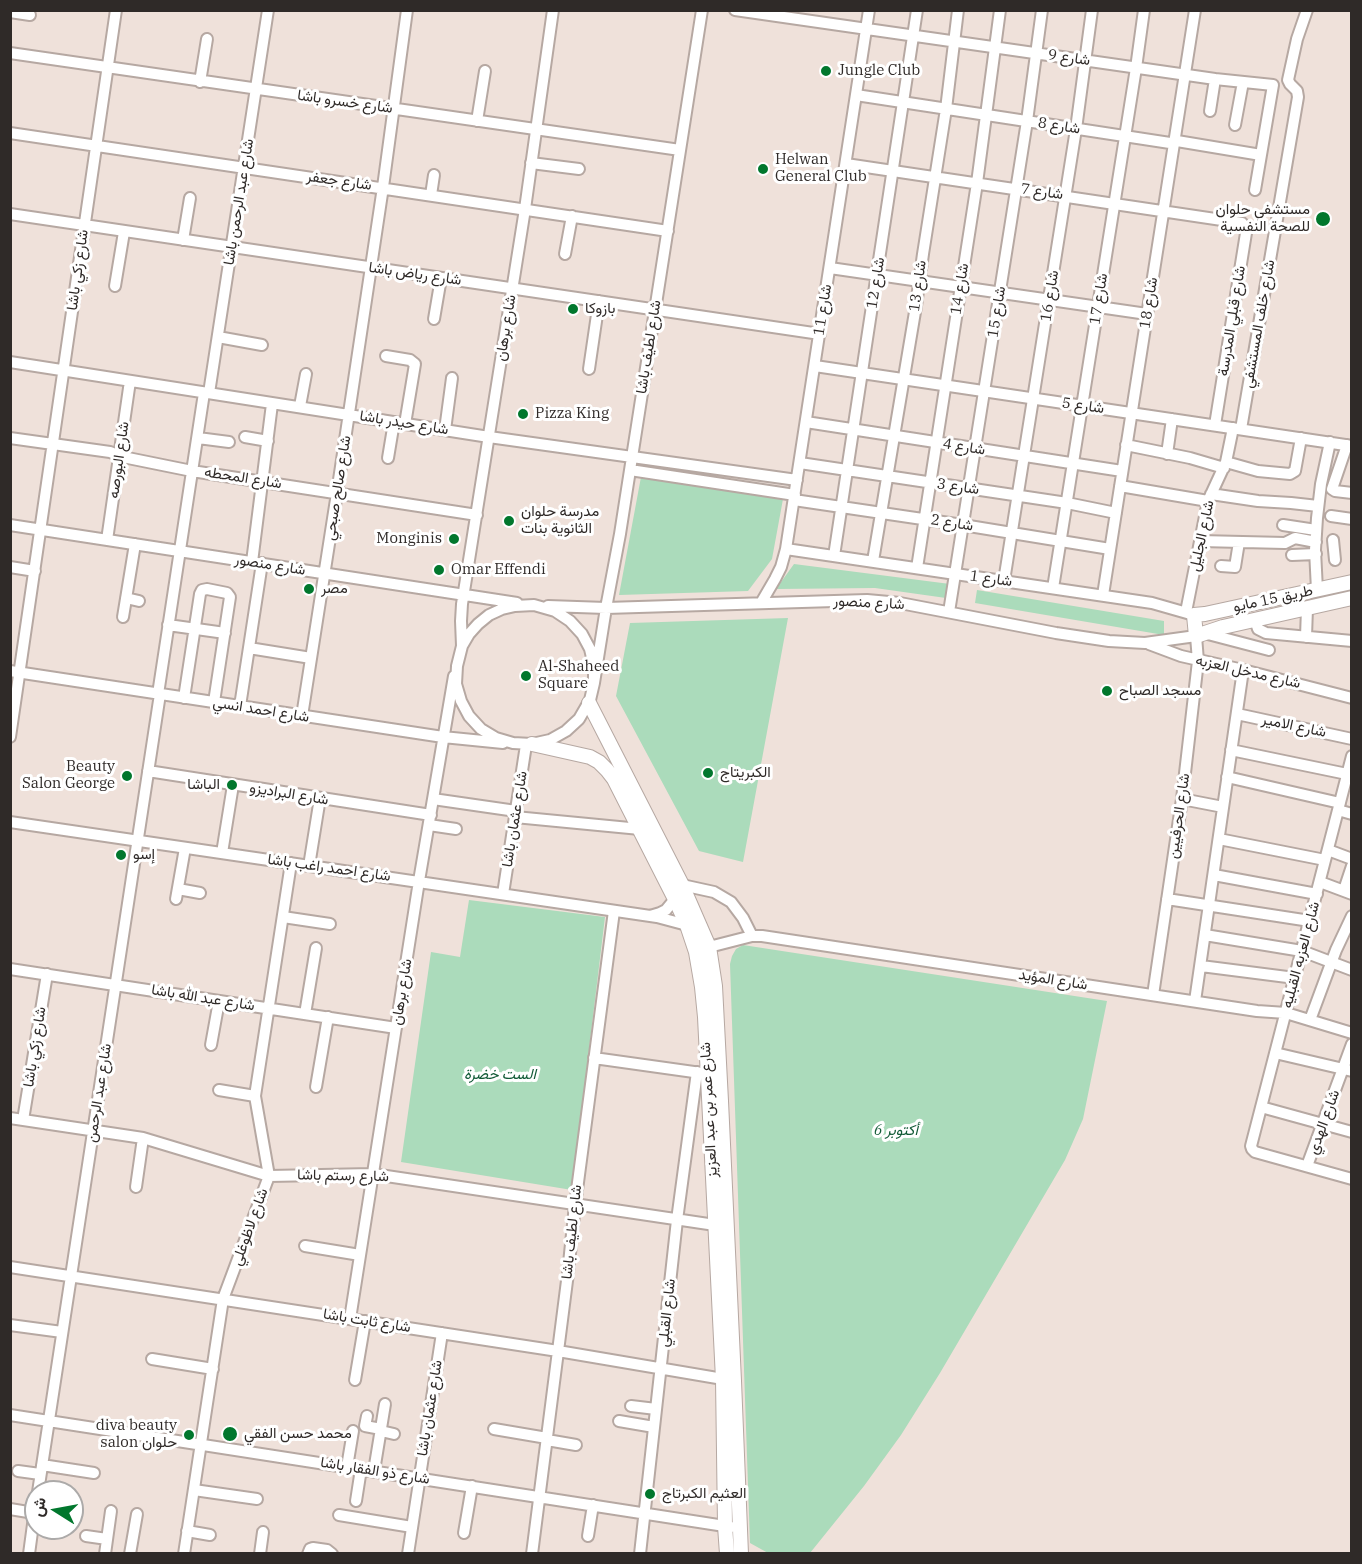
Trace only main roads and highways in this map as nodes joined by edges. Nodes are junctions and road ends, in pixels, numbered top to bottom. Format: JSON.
{"nodes":[{"id":1,"x":1352,"y":582,"type":"edge"},
{"id":2,"x":1352,"y":598,"type":"edge"},
{"id":3,"x":589,"y":703,"type":"road end"},
{"id":4,"x":529,"y":744,"type":"road end"},
{"id":5,"x":726,"y":1554,"type":"edge"},
{"id":6,"x":741,"y":1554,"type":"edge"}],
"edges":[{"from":1,"to":2,"type":"main road","name":"طريق 15 مايو"},
{"from":3,"to":6,"type":"main road","name":"شارع عمر بن عبد العزيز"},
{"from":4,"to":5,"type":"main road","name":"شارع عمر بن عبد العزيز"}]}
